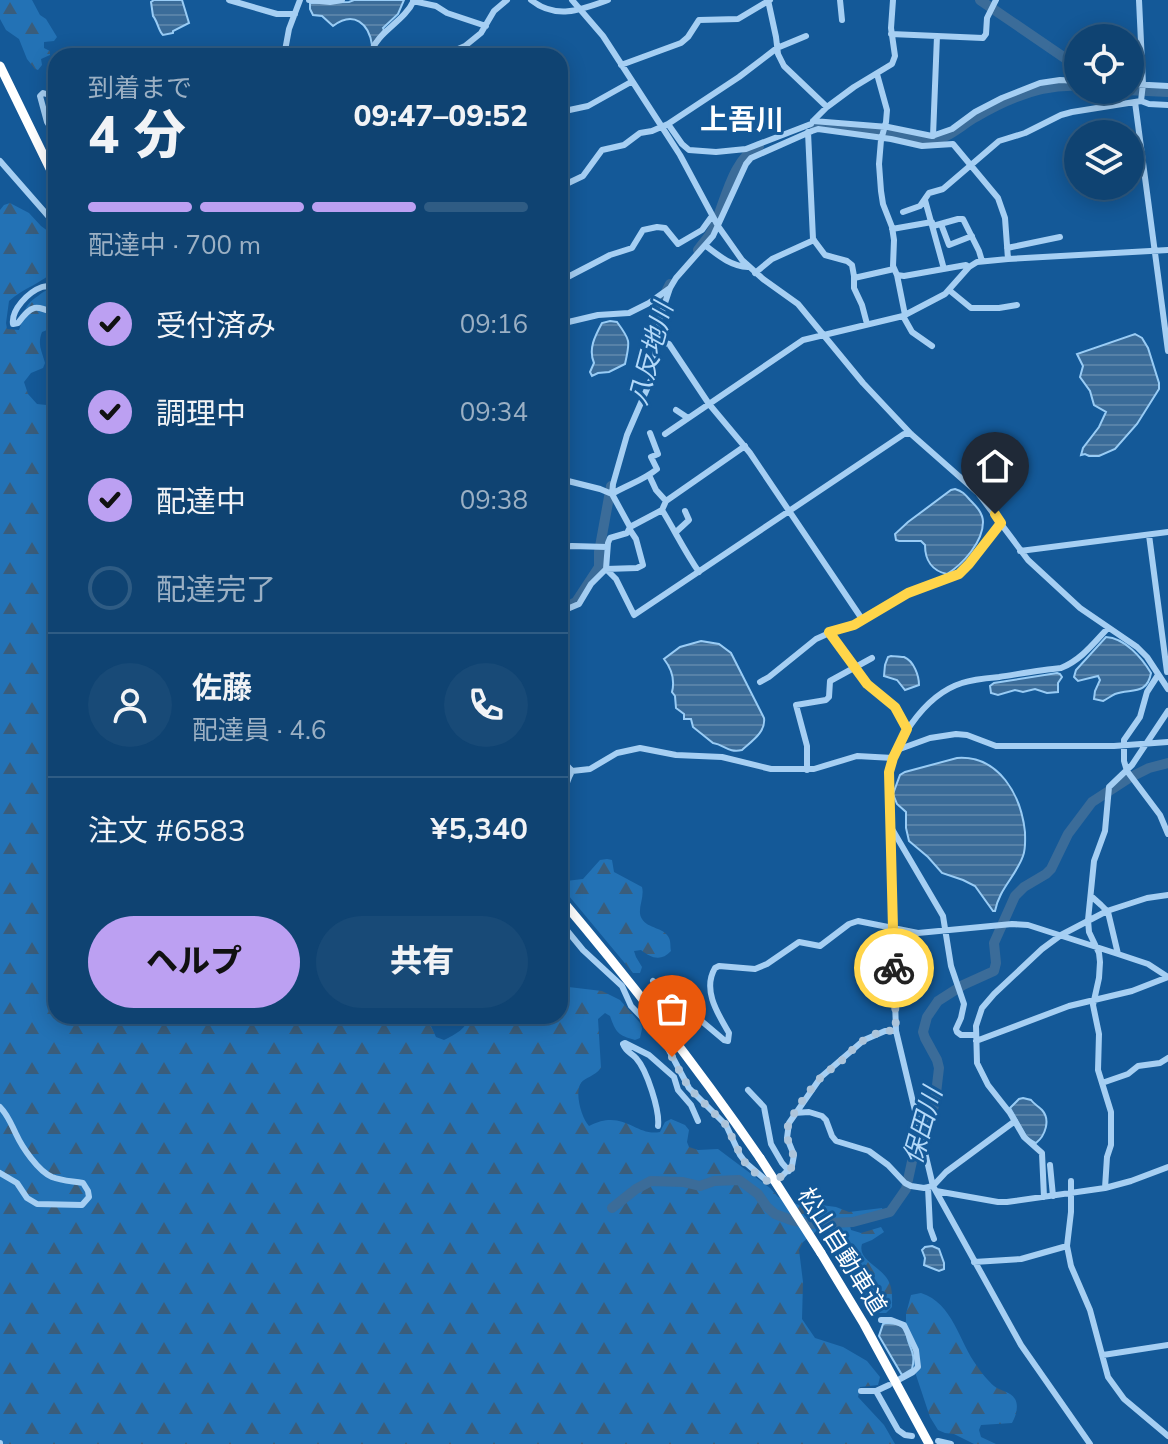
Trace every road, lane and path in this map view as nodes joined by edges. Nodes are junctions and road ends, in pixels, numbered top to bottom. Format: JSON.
{"nodes":[{"id":1,"x":229,"y":0,"type":"edge"},
{"id":2,"x":300,"y":0,"type":"edge"},
{"id":3,"x":309,"y":0,"type":"edge"},
{"id":4,"x":342,"y":0,"type":"edge"},
{"id":5,"x":414,"y":0,"type":"edge"},
{"id":6,"x":507,"y":0,"type":"edge"},
{"id":7,"x":531,"y":0,"type":"edge"},
{"id":8,"x":572,"y":0,"type":"edge"},
{"id":9,"x":608,"y":0,"type":"edge"},
{"id":10,"x":769,"y":0,"type":"edge"},
{"id":11,"x":840,"y":0,"type":"edge"},
{"id":12,"x":893,"y":0,"type":"edge"},
{"id":13,"x":1139,"y":0,"type":"edge"},
{"id":14,"x":994,"y":6,"type":"edge"},
{"id":15,"x":581,"y":10,"type":"junction"},
{"id":16,"x":295,"y":14,"type":"junction"},
{"id":17,"x":842,"y":20,"type":"dead end"},
{"id":18,"x":1140,"y":24,"type":"edge"},
{"id":19,"x":486,"y":26,"type":"junction"},
{"id":20,"x":891,"y":34,"type":"junction"},
{"id":21,"x":806,"y":36,"type":"dead end"},
{"id":22,"x":937,"y":36,"type":"junction"},
{"id":23,"x":285,"y":48,"type":"edge"},
{"id":24,"x":373,"y":48,"type":"edge"},
{"id":25,"x":460,"y":48,"type":"edge"},
{"id":26,"x":777,"y":48,"type":"junction"},
{"id":27,"x":621,"y":65,"type":"junction"},
{"id":28,"x":0,"y":66,"type":"edge"},
{"id":29,"x":877,"y":74,"type":"junction"},
{"id":30,"x":1064,"y":80,"type":"edge"},
{"id":31,"x":631,"y":82,"type":"junction"},
{"id":32,"x":1144,"y":86,"type":"edge"},
{"id":33,"x":1168,"y":86,"type":"edge"},
{"id":34,"x":48,"y":94,"type":"edge"},
{"id":35,"x":1144,"y":102,"type":"edge"},
{"id":36,"x":1115,"y":104,"type":"edge"},
{"id":37,"x":1139,"y":104,"type":"edge"},
{"id":38,"x":1168,"y":105,"type":"edge"},
{"id":39,"x":827,"y":107,"type":"junction"},
{"id":40,"x":568,"y":110,"type":"edge"},
{"id":41,"x":812,"y":123,"type":"junction"},
{"id":42,"x":48,"y":124,"type":"edge"},
{"id":43,"x":665,"y":125,"type":"junction"},
{"id":44,"x":885,"y":127,"type":"junction"},
{"id":45,"x":804,"y":134,"type":"junction"},
{"id":46,"x":933,"y":136,"type":"junction"},
{"id":47,"x":882,"y":138,"type":"junction"},
{"id":48,"x":0,"y":161,"type":"edge"},
{"id":49,"x":48,"y":165,"type":"edge"},
{"id":50,"x":970,"y":166,"type":"junction"},
{"id":51,"x":568,"y":183,"type":"edge"},
{"id":52,"x":925,"y":200,"type":"junction"},
{"id":53,"x":903,"y":212,"type":"dead end"},
{"id":54,"x":48,"y":216,"type":"edge"},
{"id":55,"x":712,"y":216,"type":"junction"},
{"id":56,"x":935,"y":224,"type":"junction"},
{"id":57,"x":718,"y":226,"type":"junction"},
{"id":58,"x":892,"y":229,"type":"junction"},
{"id":59,"x":972,"y":236,"type":"junction"},
{"id":60,"x":1060,"y":237,"type":"dead end"},
{"id":61,"x":814,"y":240,"type":"junction"},
{"id":62,"x":706,"y":246,"type":"junction"},
{"id":63,"x":1007,"y":248,"type":"junction"},
{"id":64,"x":1168,"y":250,"type":"edge"},
{"id":65,"x":1154,"y":252,"type":"junction"},
{"id":66,"x":1008,"y":259,"type":"junction"},
{"id":67,"x":982,"y":261,"type":"junction"},
{"id":68,"x":969,"y":267,"type":"junction"},
{"id":69,"x":944,"y":269,"type":"junction"},
{"id":70,"x":752,"y":270,"type":"junction"},
{"id":71,"x":895,"y":272,"type":"junction"},
{"id":72,"x":568,"y":277,"type":"edge"},
{"id":73,"x":854,"y":278,"type":"junction"},
{"id":74,"x":48,"y":287,"type":"edge"},
{"id":75,"x":670,"y":288,"type":"junction"},
{"id":76,"x":949,"y":290,"type":"junction"},
{"id":77,"x":1017,"y":305,"type":"dead end"},
{"id":78,"x":48,"y":311,"type":"edge"},
{"id":79,"x":904,"y":315,"type":"junction"},
{"id":80,"x":568,"y":321,"type":"edge"},
{"id":81,"x":867,"y":324,"type":"junction"},
{"id":82,"x":823,"y":334,"type":"junction"},
{"id":83,"x":658,"y":341,"type":"junction"},
{"id":84,"x":932,"y":346,"type":"dead end"},
{"id":85,"x":1168,"y":351,"type":"edge"},
{"id":86,"x":709,"y":404,"type":"junction"},
{"id":87,"x":676,"y":410,"type":"dead end"},
{"id":88,"x":688,"y":418,"type":"junction"},
{"id":89,"x":650,"y":433,"type":"dead end"},
{"id":90,"x":665,"y":434,"type":"dead end"},
{"id":91,"x":911,"y":434,"type":"junction"},
{"id":92,"x":745,"y":446,"type":"junction"},
{"id":93,"x":649,"y":475,"type":"junction"},
{"id":94,"x":568,"y":481,"type":"edge"},
{"id":95,"x":612,"y":494,"type":"junction"},
{"id":96,"x":666,"y":501,"type":"junction"},
{"id":97,"x":662,"y":510,"type":"junction"},
{"id":98,"x":685,"y":511,"type":"dead end"},
{"id":99,"x":789,"y":511,"type":"junction"},
{"id":100,"x":1001,"y":523,"type":"junction"},
{"id":101,"x":630,"y":528,"type":"junction"},
{"id":102,"x":676,"y":532,"type":"junction"},
{"id":103,"x":1168,"y":532,"type":"edge"},
{"id":104,"x":1149,"y":535,"type":"junction"},
{"id":105,"x":568,"y":546,"type":"edge"},
{"id":106,"x":607,"y":547,"type":"junction"},
{"id":107,"x":1020,"y":551,"type":"junction"},
{"id":108,"x":606,"y":569,"type":"junction"},
{"id":109,"x":699,"y":572,"type":"junction"},
{"id":110,"x":568,"y":610,"type":"edge"},
{"id":111,"x":862,"y":619,"type":"junction"},
{"id":112,"x":1108,"y":628,"type":"junction"},
{"id":113,"x":829,"y":632,"type":"junction"},
{"id":114,"x":872,"y":658,"type":"dead end"},
{"id":115,"x":855,"y":668,"type":"junction"},
{"id":116,"x":1168,"y":672,"type":"edge"},
{"id":117,"x":1160,"y":677,"type":"junction"},
{"id":118,"x":760,"y":682,"type":"dead end"},
{"id":119,"x":1168,"y":689,"type":"edge"},
{"id":120,"x":1168,"y":711,"type":"edge"},
{"id":121,"x":907,"y":729,"type":"junction"},
{"id":122,"x":1168,"y":742,"type":"edge"},
{"id":123,"x":1145,"y":744,"type":"junction"},
{"id":124,"x":1123,"y":745,"type":"junction"},
{"id":125,"x":897,"y":750,"type":"junction"},
{"id":126,"x":893,"y":758,"type":"junction"},
{"id":127,"x":568,"y":767,"type":"edge"},
{"id":128,"x":807,"y":770,"type":"junction"},
{"id":129,"x":572,"y":771,"type":"junction"},
{"id":130,"x":1127,"y":771,"type":"junction"},
{"id":131,"x":568,"y":773,"type":"edge"},
{"id":132,"x":568,"y":781,"type":"edge"},
{"id":133,"x":890,"y":826,"type":"junction"},
{"id":134,"x":1168,"y":834,"type":"edge"},
{"id":135,"x":1168,"y":895,"type":"edge"},
{"id":136,"x":1091,"y":896,"type":"junction"},
{"id":137,"x":568,"y":908,"type":"edge"},
{"id":138,"x":1107,"y":911,"type":"junction"},
{"id":139,"x":1088,"y":921,"type":"junction"},
{"id":140,"x":893,"y":929,"type":"junction"},
{"id":141,"x":946,"y":931,"type":"junction"},
{"id":142,"x":568,"y":932,"type":"edge"},
{"id":143,"x":1061,"y":935,"type":"junction"},
{"id":144,"x":1096,"y":946,"type":"junction"},
{"id":145,"x":1118,"y":954,"type":"junction"},
{"id":146,"x":653,"y":981,"type":"dead end"},
{"id":147,"x":1094,"y":1000,"type":"junction"},
{"id":148,"x":676,"y":1001,"type":"junction"},
{"id":149,"x":667,"y":1002,"type":"tunnel mouth"},
{"id":150,"x":896,"y":1031,"type":"junction"},
{"id":151,"x":976,"y":1038,"type":"junction"},
{"id":152,"x":1168,"y":1058,"type":"edge"},
{"id":153,"x":676,"y":1083,"type":"junction"},
{"id":154,"x":1102,"y":1083,"type":"junction"},
{"id":155,"x":689,"y":1088,"type":"junction"},
{"id":156,"x":748,"y":1090,"type":"dead end"},
{"id":157,"x":0,"y":1107,"type":"edge"},
{"id":158,"x":794,"y":1113,"type":"junction"},
{"id":159,"x":698,"y":1121,"type":"dead end"},
{"id":160,"x":1015,"y":1121,"type":"junction"},
{"id":161,"x":658,"y":1126,"type":"dead end"},
{"id":162,"x":1050,"y":1165,"type":"dead end"},
{"id":163,"x":1168,"y":1167,"type":"edge"},
{"id":164,"x":789,"y":1171,"type":"junction"},
{"id":165,"x":0,"y":1173,"type":"edge"},
{"id":166,"x":1071,"y":1181,"type":"dead end"},
{"id":167,"x":932,"y":1188,"type":"junction"},
{"id":168,"x":1105,"y":1188,"type":"junction"},
{"id":169,"x":1070,"y":1194,"type":"junction"},
{"id":170,"x":1053,"y":1196,"type":"junction"},
{"id":171,"x":1044,"y":1197,"type":"junction"},
{"id":172,"x":934,"y":1239,"type":"dead end"},
{"id":173,"x":1067,"y":1246,"type":"junction"},
{"id":174,"x":974,"y":1262,"type":"junction"},
{"id":175,"x":881,"y":1320,"type":"dead end"},
{"id":176,"x":1168,"y":1345,"type":"edge"},
{"id":177,"x":1103,"y":1355,"type":"junction"},
{"id":178,"x":900,"y":1379,"type":"dead end"},
{"id":179,"x":889,"y":1385,"type":"dead end"},
{"id":180,"x":861,"y":1391,"type":"dead end"},
{"id":181,"x":876,"y":1391,"type":"junction"},
{"id":182,"x":912,"y":1436,"type":"dead end"},
{"id":183,"x":1168,"y":1436,"type":"edge"},
{"id":184,"x":934,"y":1443,"type":"edge"},
{"id":185,"x":951,"y":1444,"type":"edge"},
{"id":186,"x":1090,"y":1444,"type":"edge"}],
"edges":[{"from":1,"to":16,"type":"street"},
{"from":2,"to":16,"type":"street"},
{"from":3,"to":4,"type":"street"},
{"from":5,"to":19,"type":"street"},
{"from":5,"to":24,"type":"street"},
{"from":6,"to":19,"type":"street"},
{"from":7,"to":15,"type":"street"},
{"from":8,"to":15,"type":"street"},
{"from":9,"to":15,"type":"street"},
{"from":10,"to":26,"type":"street"},
{"from":10,"to":27,"type":"street"},
{"from":11,"to":17,"type":"street"},
{"from":12,"to":20,"type":"street"},
{"from":13,"to":18,"type":"street"},
{"from":14,"to":22,"type":"street"},
{"from":15,"to":27,"type":"street"},
{"from":16,"to":23,"type":"street"},
{"from":19,"to":25,"type":"street"},
{"from":20,"to":22,"type":"street"},
{"from":20,"to":29,"type":"street"},
{"from":21,"to":26,"type":"street"},
{"from":22,"to":46,"type":"street"},
{"from":26,"to":39,"type":"street"},
{"from":26,"to":43,"type":"street"},
{"from":27,"to":31,"type":"street"},
{"from":28,"to":49,"type":"highway"},
{"from":29,"to":39,"type":"street"},
{"from":29,"to":44,"type":"street"},
{"from":30,"to":46,"type":"street"},
{"from":31,"to":40,"type":"street"},
{"from":31,"to":43,"type":"street"},
{"from":32,"to":33,"type":"street"},
{"from":34,"to":42,"type":"street"},
{"from":35,"to":38,"type":"street"},
{"from":36,"to":50,"type":"street"},
{"from":37,"to":65,"type":"street"},
{"from":39,"to":41,"type":"street"},
{"from":41,"to":43,"type":"street"},
{"from":41,"to":44,"type":"street"},
{"from":41,"to":45,"type":"street"},
{"from":43,"to":51,"type":"street"},
{"from":43,"to":55,"type":"street"},
{"from":44,"to":46,"type":"street"},
{"from":44,"to":47,"type":"street"},
{"from":45,"to":47,"type":"street"},
{"from":45,"to":57,"type":"street"},
{"from":45,"to":61,"type":"street"},
{"from":47,"to":50,"type":"street"},
{"from":47,"to":58,"type":"street"},
{"from":48,"to":54,"type":"street"},
{"from":50,"to":52,"type":"street"},
{"from":50,"to":63,"type":"street"},
{"from":52,"to":53,"type":"street"},
{"from":52,"to":56,"type":"street"},
{"from":55,"to":57,"type":"street"},
{"from":55,"to":72,"type":"street"},
{"from":56,"to":58,"type":"street"},
{"from":56,"to":59,"type":"street"},
{"from":56,"to":59,"type":"street"},
{"from":56,"to":69,"type":"street"},
{"from":57,"to":62,"type":"street"},
{"from":57,"to":70,"type":"street"},
{"from":58,"to":71,"type":"street"},
{"from":59,"to":67,"type":"street"},
{"from":60,"to":63,"type":"street"},
{"from":61,"to":70,"type":"street"},
{"from":61,"to":73,"type":"street"},
{"from":62,"to":70,"type":"street"},
{"from":62,"to":75,"type":"street"},
{"from":63,"to":66,"type":"street"},
{"from":64,"to":65,"type":"street"},
{"from":65,"to":66,"type":"street"},
{"from":65,"to":85,"type":"street"},
{"from":66,"to":67,"type":"street"},
{"from":67,"to":68,"type":"street"},
{"from":68,"to":69,"type":"street"},
{"from":68,"to":76,"type":"street"},
{"from":69,"to":71,"type":"street"},
{"from":70,"to":82,"type":"street"},
{"from":71,"to":73,"type":"street"},
{"from":71,"to":79,"type":"street"},
{"from":73,"to":81,"type":"street"},
{"from":74,"to":78,"type":"street"},
{"from":75,"to":80,"type":"street"},
{"from":75,"to":83,"type":"street"},
{"from":76,"to":77,"type":"street"},
{"from":76,"to":79,"type":"street"},
{"from":79,"to":81,"type":"street"},
{"from":79,"to":84,"type":"street"},
{"from":81,"to":82,"type":"street"},
{"from":82,"to":86,"type":"street"},
{"from":82,"to":91,"type":"street"},
{"from":83,"to":86,"type":"street"},
{"from":83,"to":95,"type":"street"},
{"from":86,"to":88,"type":"street"},
{"from":86,"to":92,"type":"street"},
{"from":87,"to":88,"type":"street"},
{"from":88,"to":90,"type":"street"},
{"from":89,"to":93,"type":"street"},
{"from":91,"to":99,"type":"street"},
{"from":91,"to":100,"type":"street"},
{"from":92,"to":96,"type":"street"},
{"from":92,"to":99,"type":"street"},
{"from":93,"to":95,"type":"street"},
{"from":93,"to":96,"type":"street"},
{"from":94,"to":95,"type":"street"},
{"from":95,"to":101,"type":"street"},
{"from":96,"to":97,"type":"street"},
{"from":97,"to":101,"type":"street"},
{"from":97,"to":102,"type":"street"},
{"from":98,"to":102,"type":"street"},
{"from":99,"to":109,"type":"street"},
{"from":99,"to":111,"type":"street"},
{"from":100,"to":107,"type":"street"},
{"from":100,"to":111,"type":"street"},
{"from":101,"to":106,"type":"street"},
{"from":101,"to":108,"type":"street"},
{"from":102,"to":109,"type":"street"},
{"from":103,"to":104,"type":"street"},
{"from":104,"to":107,"type":"street"},
{"from":104,"to":116,"type":"street"},
{"from":105,"to":106,"type":"street"},
{"from":106,"to":108,"type":"street"},
{"from":107,"to":112,"type":"street"},
{"from":108,"to":109,"type":"street"},
{"from":108,"to":110,"type":"street"},
{"from":111,"to":113,"type":"street"},
{"from":112,"to":117,"type":"street"},
{"from":112,"to":121,"type":"street"},
{"from":113,"to":115,"type":"street"},
{"from":113,"to":118,"type":"street"},
{"from":114,"to":115,"type":"street"},
{"from":115,"to":121,"type":"street"},
{"from":115,"to":128,"type":"street"},
{"from":116,"to":117,"type":"street"},
{"from":117,"to":119,"type":"street"},
{"from":117,"to":124,"type":"street"},
{"from":120,"to":123,"type":"street"},
{"from":121,"to":125,"type":"street"},
{"from":122,"to":123,"type":"street"},
{"from":123,"to":124,"type":"street"},
{"from":123,"to":130,"type":"street"},
{"from":124,"to":125,"type":"street"},
{"from":124,"to":130,"type":"street"},
{"from":125,"to":126,"type":"street"},
{"from":126,"to":128,"type":"street"},
{"from":126,"to":133,"type":"street"},
{"from":127,"to":129,"type":"street"},
{"from":128,"to":129,"type":"street"},
{"from":129,"to":131,"type":"street"},
{"from":129,"to":132,"type":"street"},
{"from":130,"to":134,"type":"street"},
{"from":130,"to":136,"type":"street"},
{"from":133,"to":140,"type":"street"},
{"from":133,"to":141,"type":"street"},
{"from":135,"to":138,"type":"street"},
{"from":136,"to":138,"type":"street"},
{"from":136,"to":139,"type":"street"},
{"from":137,"to":184,"type":"highway","name":"松山自動車道","bridge":true},
{"from":138,"to":139,"type":"street"},
{"from":138,"to":145,"type":"street"},
{"from":139,"to":143,"type":"street"},
{"from":139,"to":144,"type":"street"},
{"from":140,"to":141,"type":"street"},
{"from":140,"to":148,"type":"street"},
{"from":140,"to":150,"type":"street"},
{"from":141,"to":143,"type":"street"},
{"from":141,"to":151,"type":"street"},
{"from":142,"to":155,"type":"street"},
{"from":143,"to":144,"type":"street"},
{"from":143,"to":151,"type":"street"},
{"from":144,"to":145,"type":"street"},
{"from":144,"to":147,"type":"street"},
{"from":145,"to":147,"type":"street"},
{"from":146,"to":148,"type":"street"},
{"from":147,"to":151,"type":"street"},
{"from":147,"to":154,"type":"street"},
{"from":148,"to":149,"type":"street"},
{"from":150,"to":158,"type":"street"},
{"from":150,"to":167,"type":"street"},
{"from":151,"to":160,"type":"street"},
{"from":152,"to":154,"type":"street"},
{"from":153,"to":155,"type":"street"},
{"from":153,"to":159,"type":"street"},
{"from":153,"to":161,"type":"street"},
{"from":154,"to":168,"type":"street"},
{"from":155,"to":164,"type":"street"},
{"from":156,"to":164,"type":"street"},
{"from":157,"to":165,"type":"street"},
{"from":158,"to":164,"type":"street"},
{"from":158,"to":167,"type":"street"},
{"from":160,"to":167,"type":"street"},
{"from":160,"to":171,"type":"street"},
{"from":162,"to":170,"type":"street"},
{"from":163,"to":168,"type":"street"},
{"from":166,"to":169,"type":"street"},
{"from":167,"to":171,"type":"street"},
{"from":167,"to":172,"type":"street"},
{"from":167,"to":174,"type":"street"},
{"from":168,"to":169,"type":"street"},
{"from":169,"to":170,"type":"street"},
{"from":169,"to":173,"type":"street"},
{"from":170,"to":171,"type":"street"},
{"from":173,"to":174,"type":"street"},
{"from":173,"to":177,"type":"street"},
{"from":174,"to":186,"type":"street"},
{"from":175,"to":178,"type":"street"},
{"from":176,"to":177,"type":"street"},
{"from":177,"to":183,"type":"street"},
{"from":179,"to":181,"type":"street"},
{"from":180,"to":181,"type":"street"},
{"from":181,"to":182,"type":"street"},
{"from":184,"to":185,"type":"street"}]}
